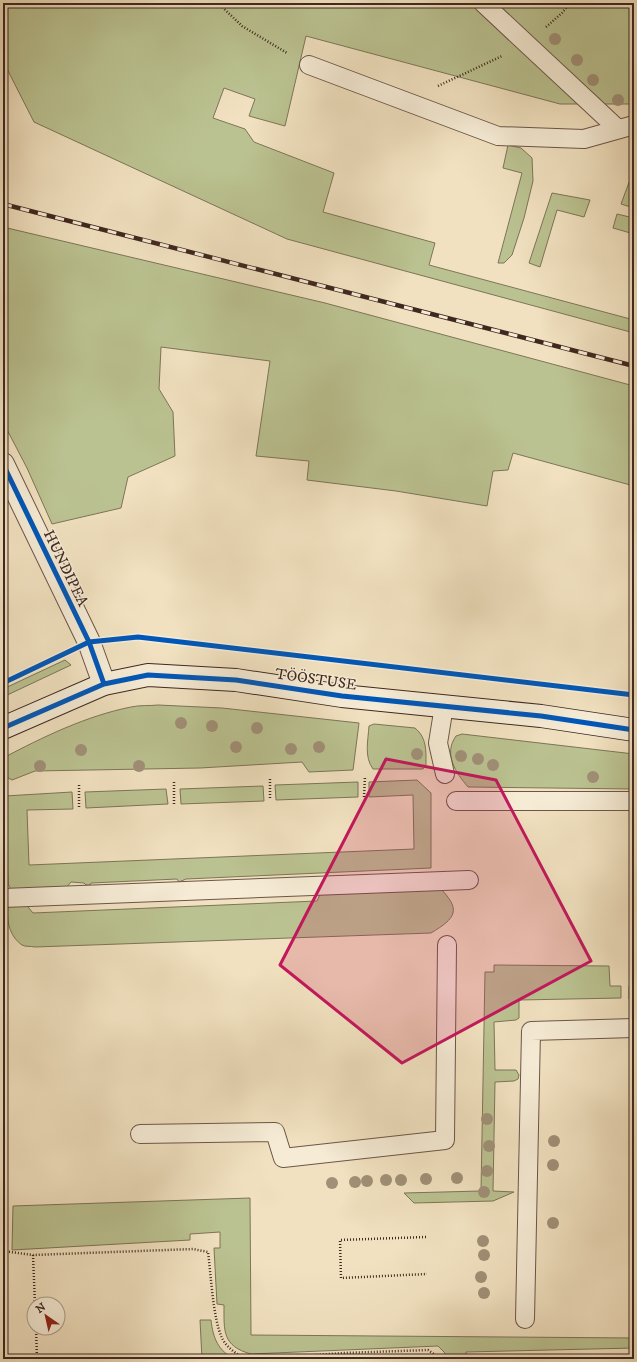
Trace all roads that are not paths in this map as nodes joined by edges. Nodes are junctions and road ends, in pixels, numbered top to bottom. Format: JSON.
{"nodes":[{"id":1,"x":483,"y":3,"type":"edge"},
{"id":2,"x":309,"y":65,"type":"road end"},
{"id":3,"x":626,"y":127,"type":"edge"},
{"id":4,"x":3,"y":464,"type":"edge"},
{"id":5,"x":104,"y":684,"type":"junction"},
{"id":6,"x":444,"y":706,"type":"junction"},
{"id":7,"x":3,"y":728,"type":"edge"},
{"id":8,"x":634,"y":730,"type":"edge"},
{"id":9,"x":445,"y":774,"type":"dead end"},
{"id":10,"x":456,"y":801,"type":"dead end"},
{"id":11,"x":634,"y":801,"type":"edge"},
{"id":12,"x":469,"y":880,"type":"dead end"},
{"id":13,"x":3,"y":898,"type":"edge"},
{"id":14,"x":447,"y":944,"type":"dead end"},
{"id":15,"x":634,"y":1028,"type":"edge"},
{"id":16,"x":140,"y":1134,"type":"dead end"},
{"id":17,"x":525,"y":1319,"type":"dead end"}],
"edges":[{"from":1,"to":3,"type":"lane"},
{"from":2,"to":3,"type":"lane"},
{"from":4,"to":5,"type":"street","name":"HUNDIPEA"},
{"from":5,"to":6,"type":"street","name":"TÖÖSTUSE"},
{"from":5,"to":7,"type":"street","name":"TÖÖSTUSE"},
{"from":6,"to":8,"type":"street","name":"TÖÖSTUSE"},
{"from":6,"to":9,"type":"lane"},
{"from":10,"to":11,"type":"lane"},
{"from":12,"to":13,"type":"lane"},
{"from":14,"to":16,"type":"lane"},
{"from":15,"to":17,"type":"lane"}]}
